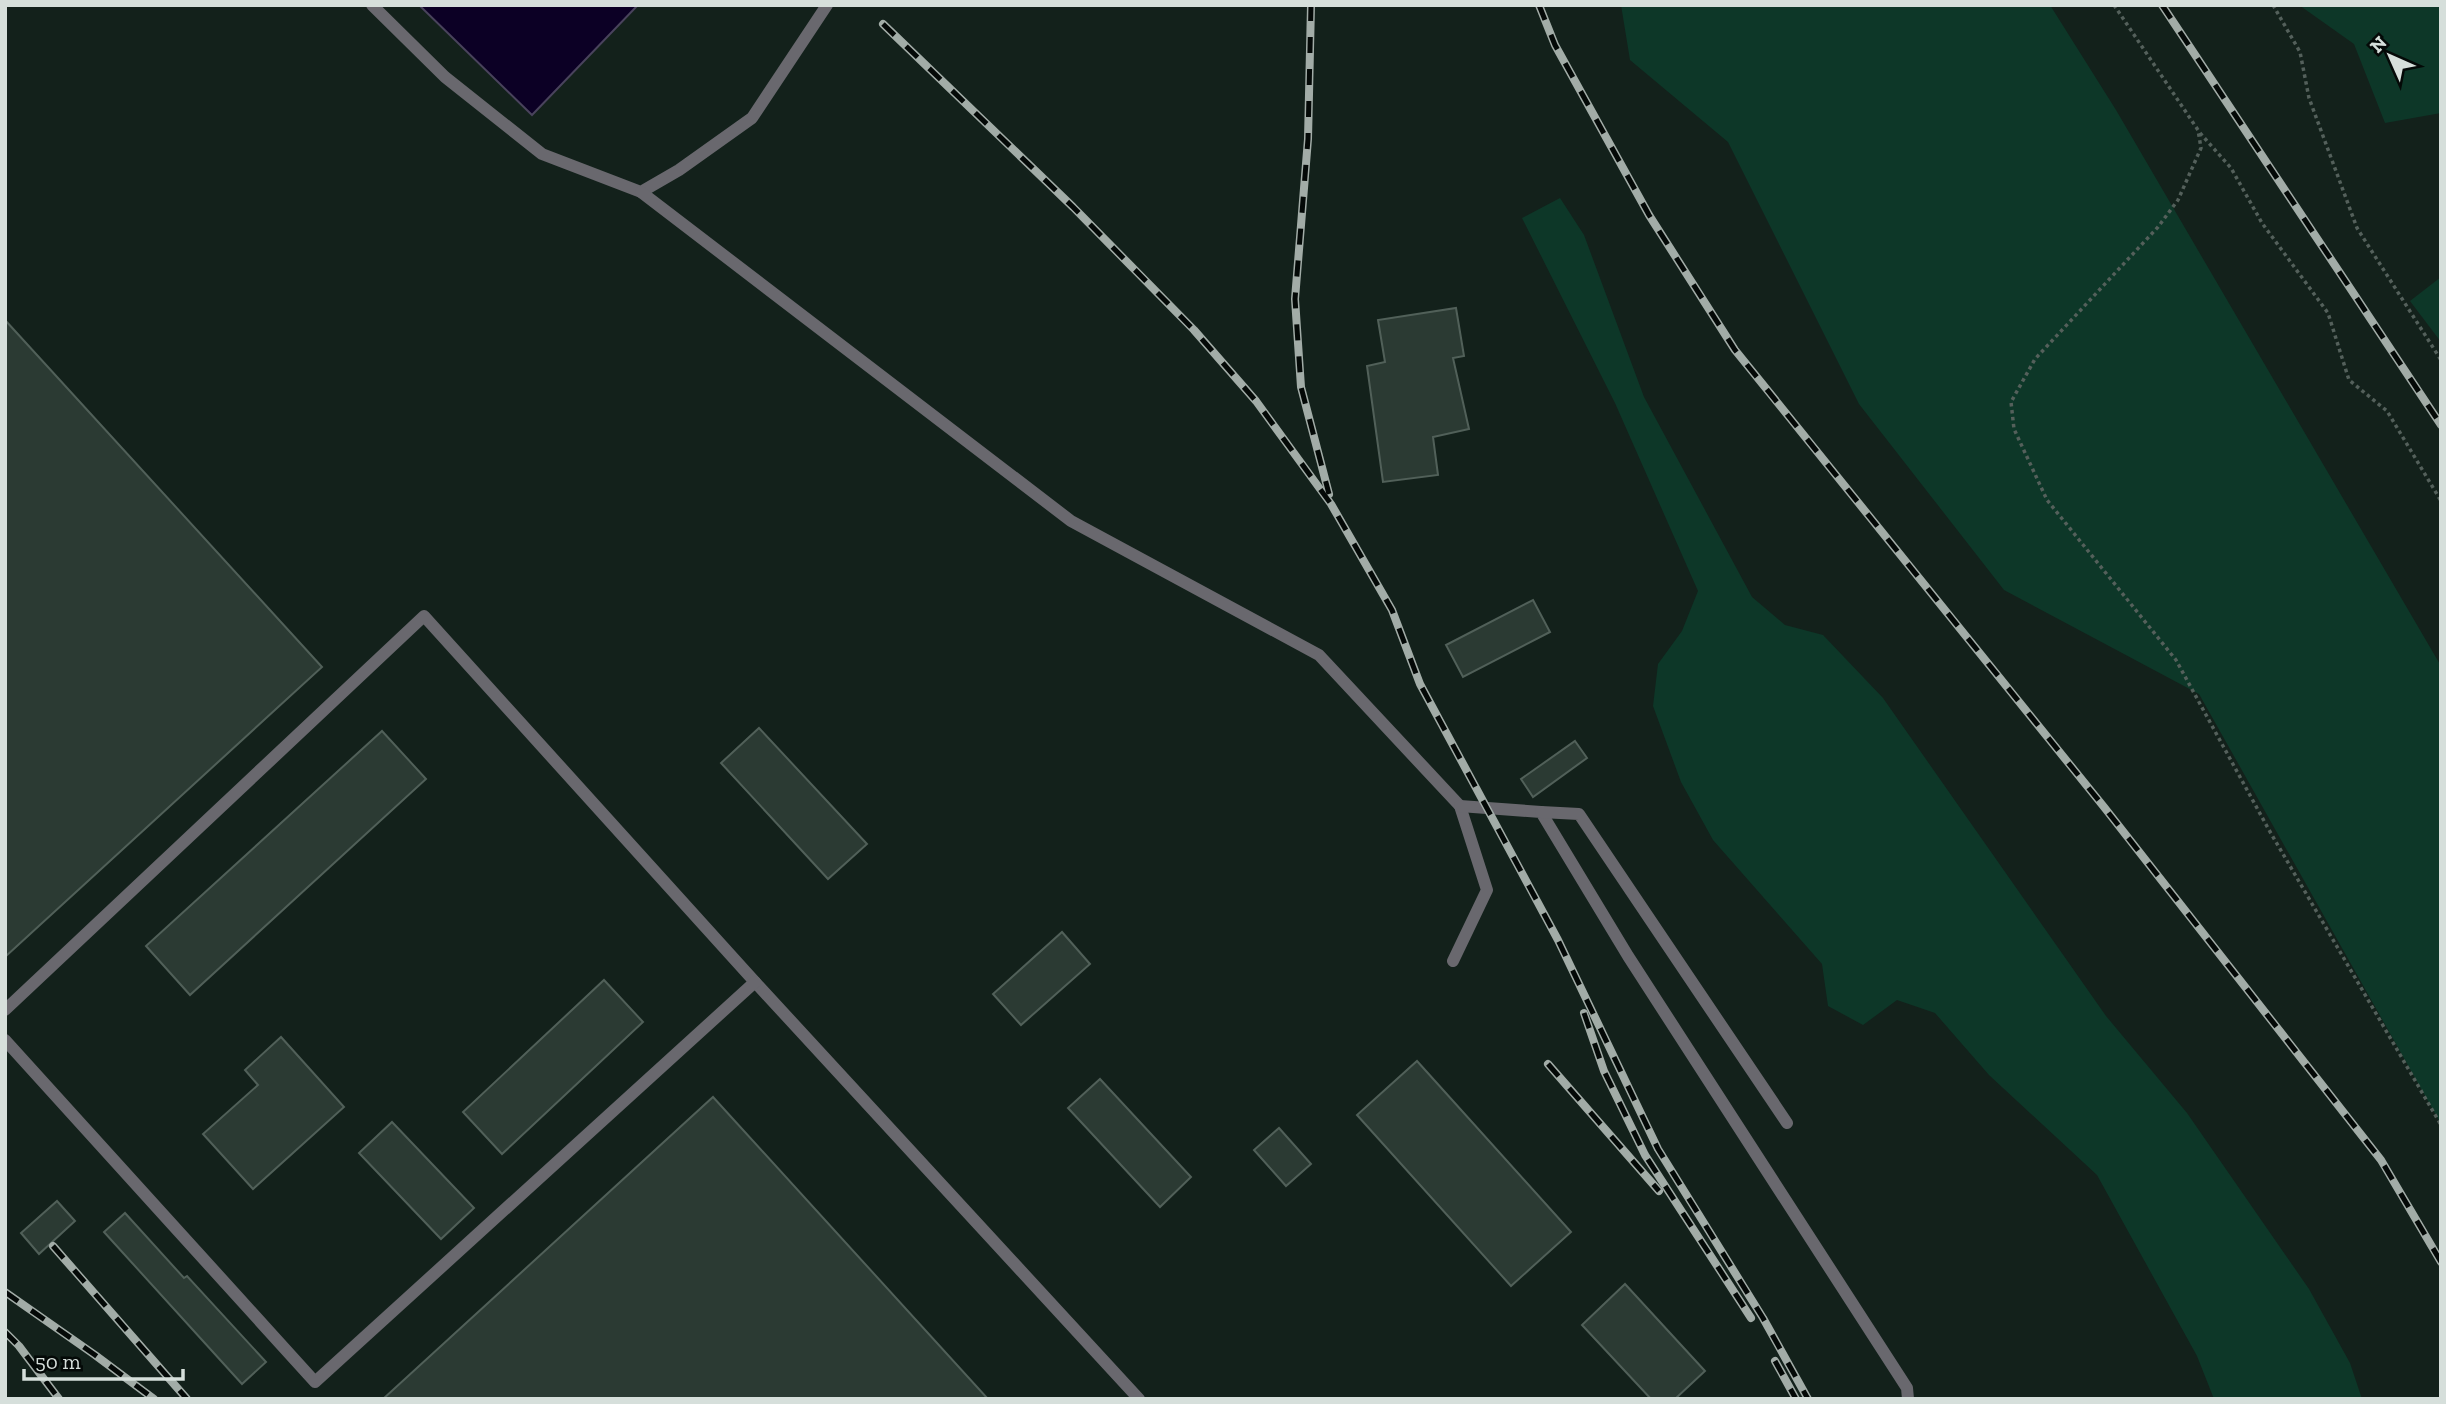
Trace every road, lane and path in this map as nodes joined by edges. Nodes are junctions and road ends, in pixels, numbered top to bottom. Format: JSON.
{"nodes":[{"id":1,"x":372,"y":5,"type":"edge"},
{"id":2,"x":827,"y":5,"type":"edge"},
{"id":3,"x":2114,"y":5,"type":"edge"},
{"id":4,"x":2273,"y":5,"type":"edge"},
{"id":5,"x":2198,"y":130,"type":"junction"},
{"id":6,"x":641,"y":192,"type":"junction"},
{"id":7,"x":2441,"y":360,"type":"edge"},
{"id":8,"x":2441,"y":501,"type":"edge"},
{"id":9,"x":1460,"y":806,"type":"junction"},
{"id":10,"x":1542,"y":812,"type":"junction"},
{"id":11,"x":1453,"y":961,"type":"dead end"},
{"id":12,"x":755,"y":982,"type":"junction"},
{"id":13,"x":5,"y":1010,"type":"edge"},
{"id":14,"x":5,"y":1040,"type":"edge"},
{"id":15,"x":1787,"y":1123,"type":"dead end"},
{"id":16,"x":2441,"y":1125,"type":"edge"},
{"id":17,"x":1139,"y":1399,"type":"edge"},
{"id":18,"x":1908,"y":1399,"type":"edge"}],
"edges":[{"from":1,"to":6,"type":"lane"},
{"from":2,"to":6,"type":"lane"},
{"from":3,"to":5,"type":"path"},
{"from":4,"to":7,"type":"path"},
{"from":5,"to":8,"type":"path"},
{"from":5,"to":16,"type":"path"},
{"from":6,"to":9,"type":"lane"},
{"from":9,"to":10,"type":"lane"},
{"from":9,"to":11,"type":"lane"},
{"from":10,"to":15,"type":"lane"},
{"from":10,"to":18,"type":"lane"},
{"from":12,"to":13,"type":"lane"},
{"from":12,"to":14,"type":"lane"},
{"from":12,"to":17,"type":"lane"}]}
